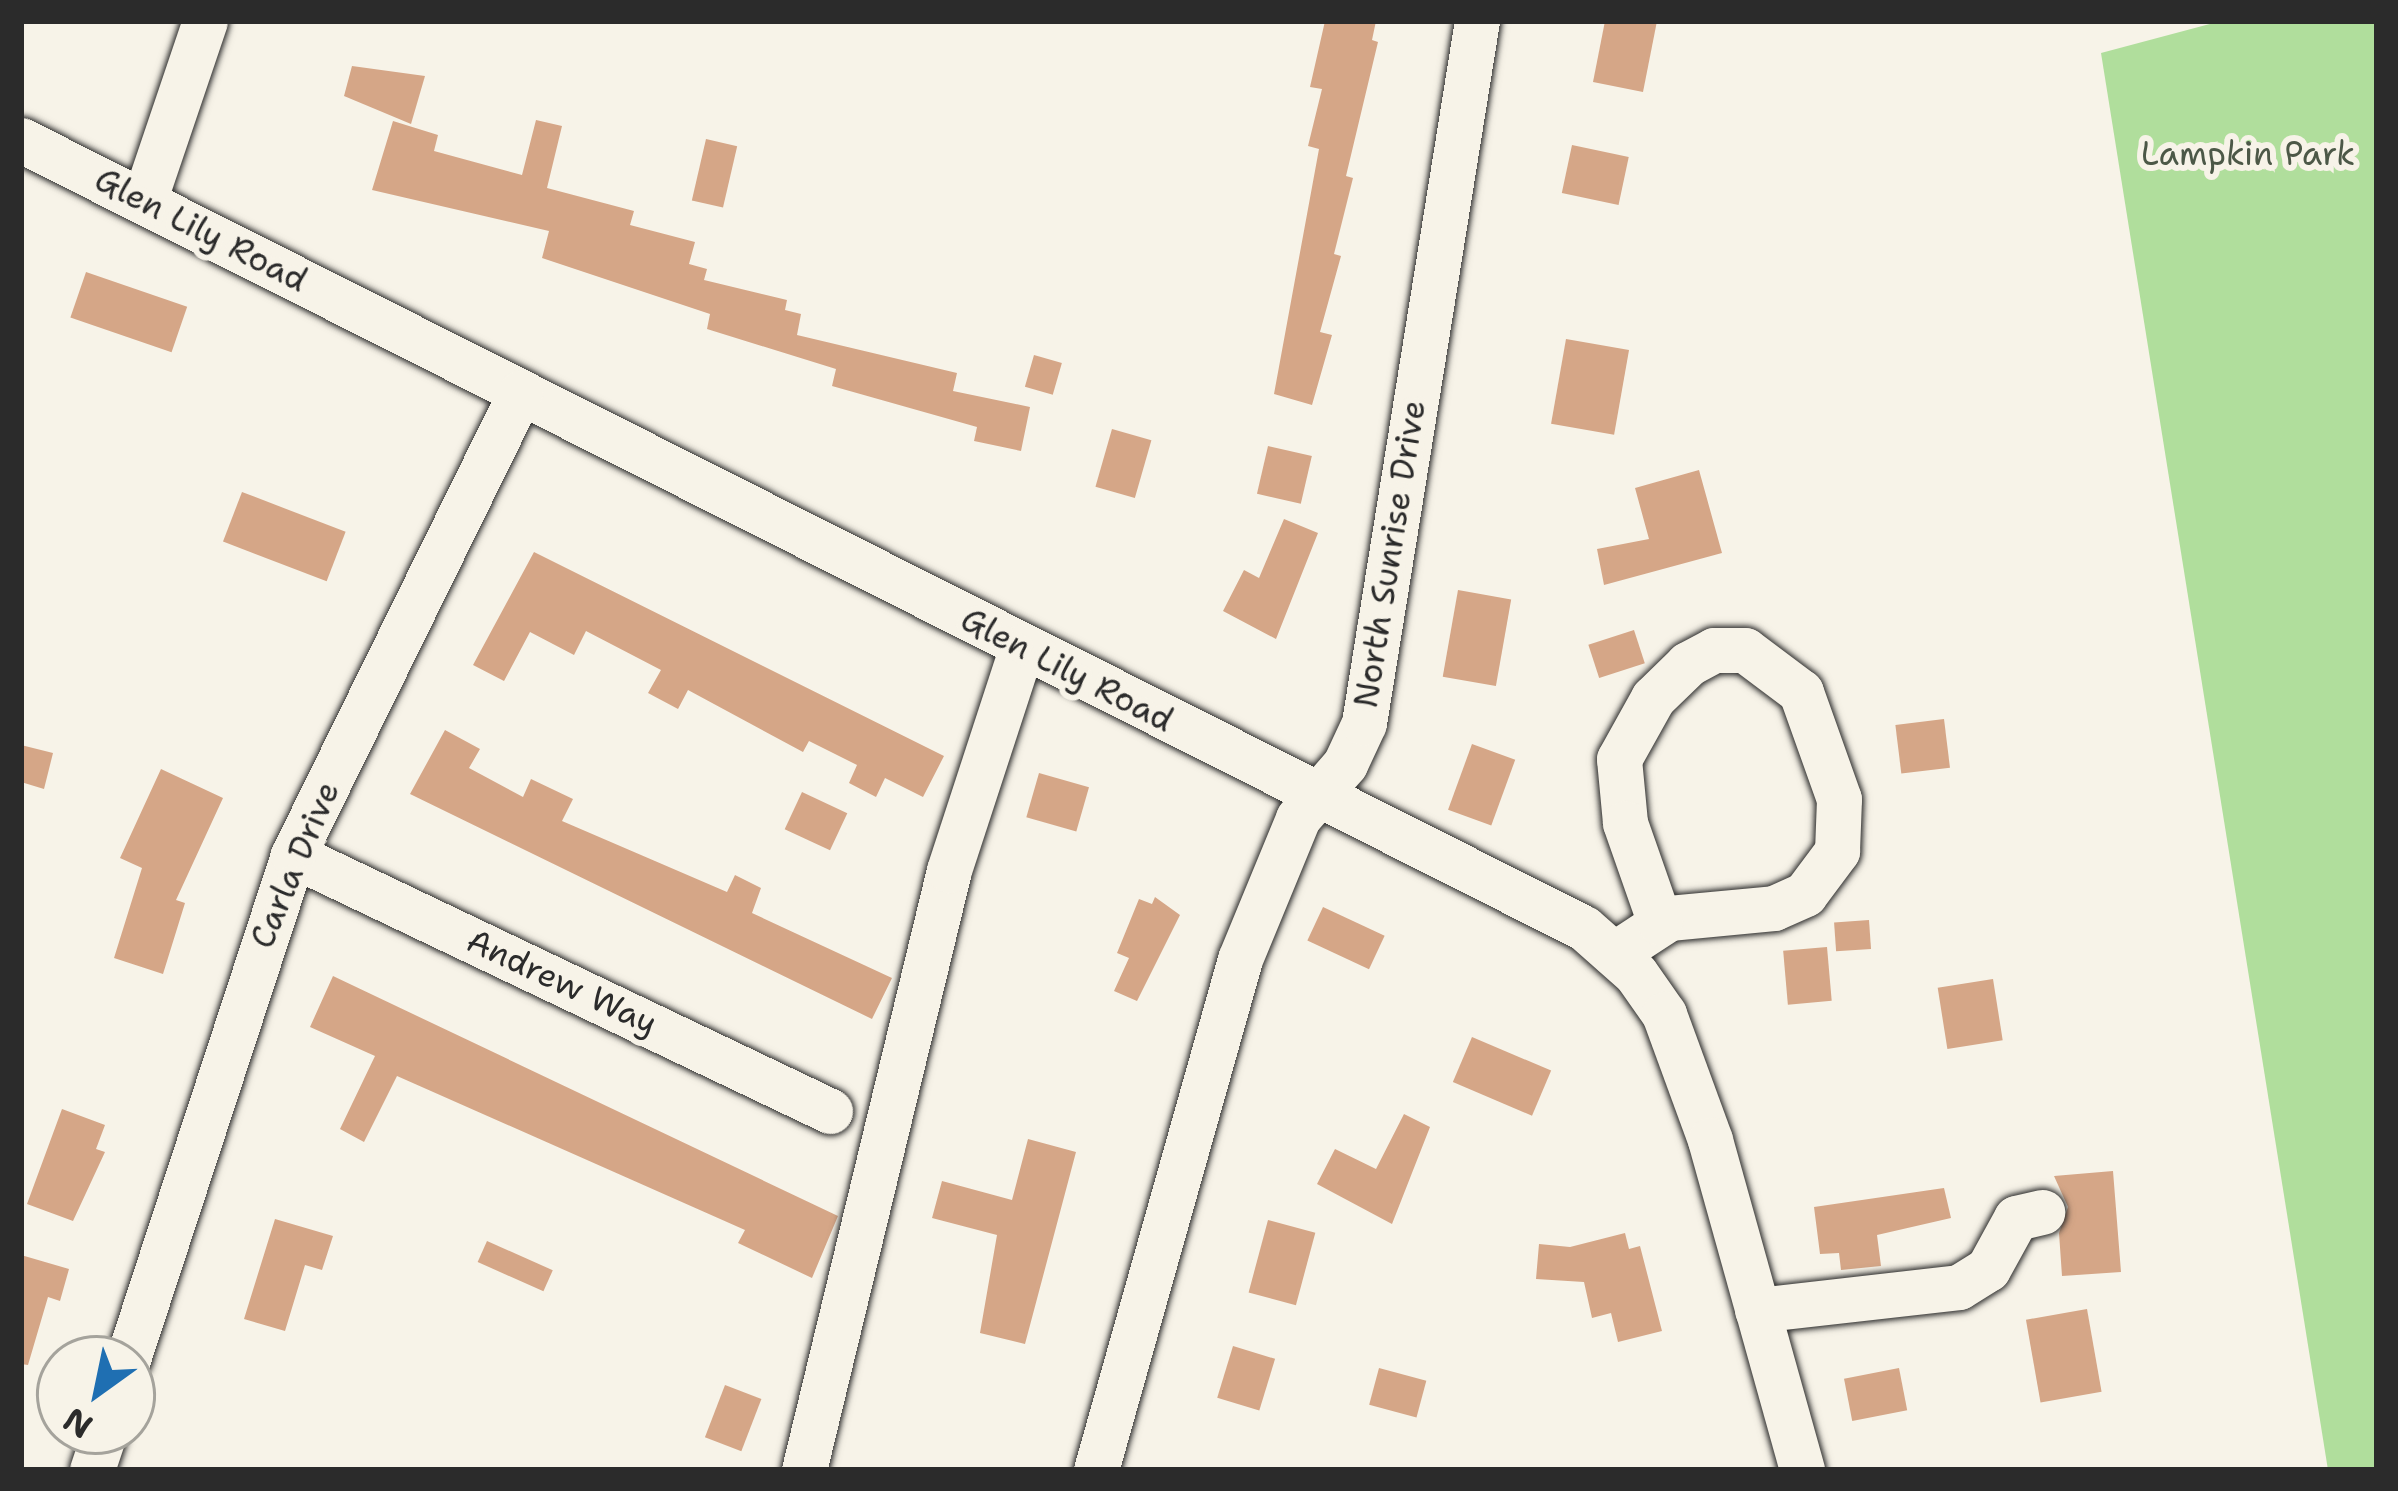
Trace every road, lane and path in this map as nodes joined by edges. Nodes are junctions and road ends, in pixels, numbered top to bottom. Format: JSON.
{"nodes":[{"id":1,"x":206,"y":21,"type":"edge"},
{"id":2,"x":1477,"y":21,"type":"edge"},
{"id":3,"x":21,"y":140,"type":"edge"},
{"id":4,"x":144,"y":201,"type":"junction"},
{"id":5,"x":520,"y":393,"type":"junction"},
{"id":6,"x":1022,"y":647,"type":"junction"},
{"id":7,"x":1320,"y":789,"type":"junction"},
{"id":8,"x":293,"y":855,"type":"junction"},
{"id":9,"x":1660,"y":923,"type":"junction"},
{"id":10,"x":1614,"y":954,"type":"junction"},
{"id":11,"x":830,"y":1111,"type":"dead end"},
{"id":12,"x":2042,"y":1213,"type":"dead end"},
{"id":13,"x":1757,"y":1310,"type":"junction"},
{"id":14,"x":136,"y":1335,"type":"edge"},
{"id":15,"x":804,"y":1470,"type":"edge"},
{"id":16,"x":1096,"y":1470,"type":"edge"},
{"id":17,"x":1802,"y":1470,"type":"edge"}],
"edges":[{"from":1,"to":4,"type":"street"},
{"from":2,"to":7,"type":"street","name":"North Sunrise Drive"},
{"from":3,"to":4,"type":"street","name":"Glen Lily Road"},
{"from":4,"to":5,"type":"street","name":"Glen Lily Road"},
{"from":5,"to":6,"type":"street","name":"Glen Lily Road"},
{"from":5,"to":8,"type":"street","name":"Carla Drive"},
{"from":6,"to":7,"type":"street","name":"Glen Lily Road"},
{"from":6,"to":15,"type":"street"},
{"from":7,"to":10,"type":"street","name":"Glen Lily Road"},
{"from":7,"to":16,"type":"street","name":"North Sunrise Drive"},
{"from":8,"to":11,"type":"street","name":"Andrew Way"},
{"from":8,"to":14,"type":"street","name":"Carla Drive"},
{"from":9,"to":9,"type":"street"},
{"from":9,"to":10,"type":"street"},
{"from":10,"to":13,"type":"street","name":"Glen Lily Road"},
{"from":12,"to":13,"type":"street"},
{"from":13,"to":17,"type":"street","name":"Glen Lily Road"}]}
